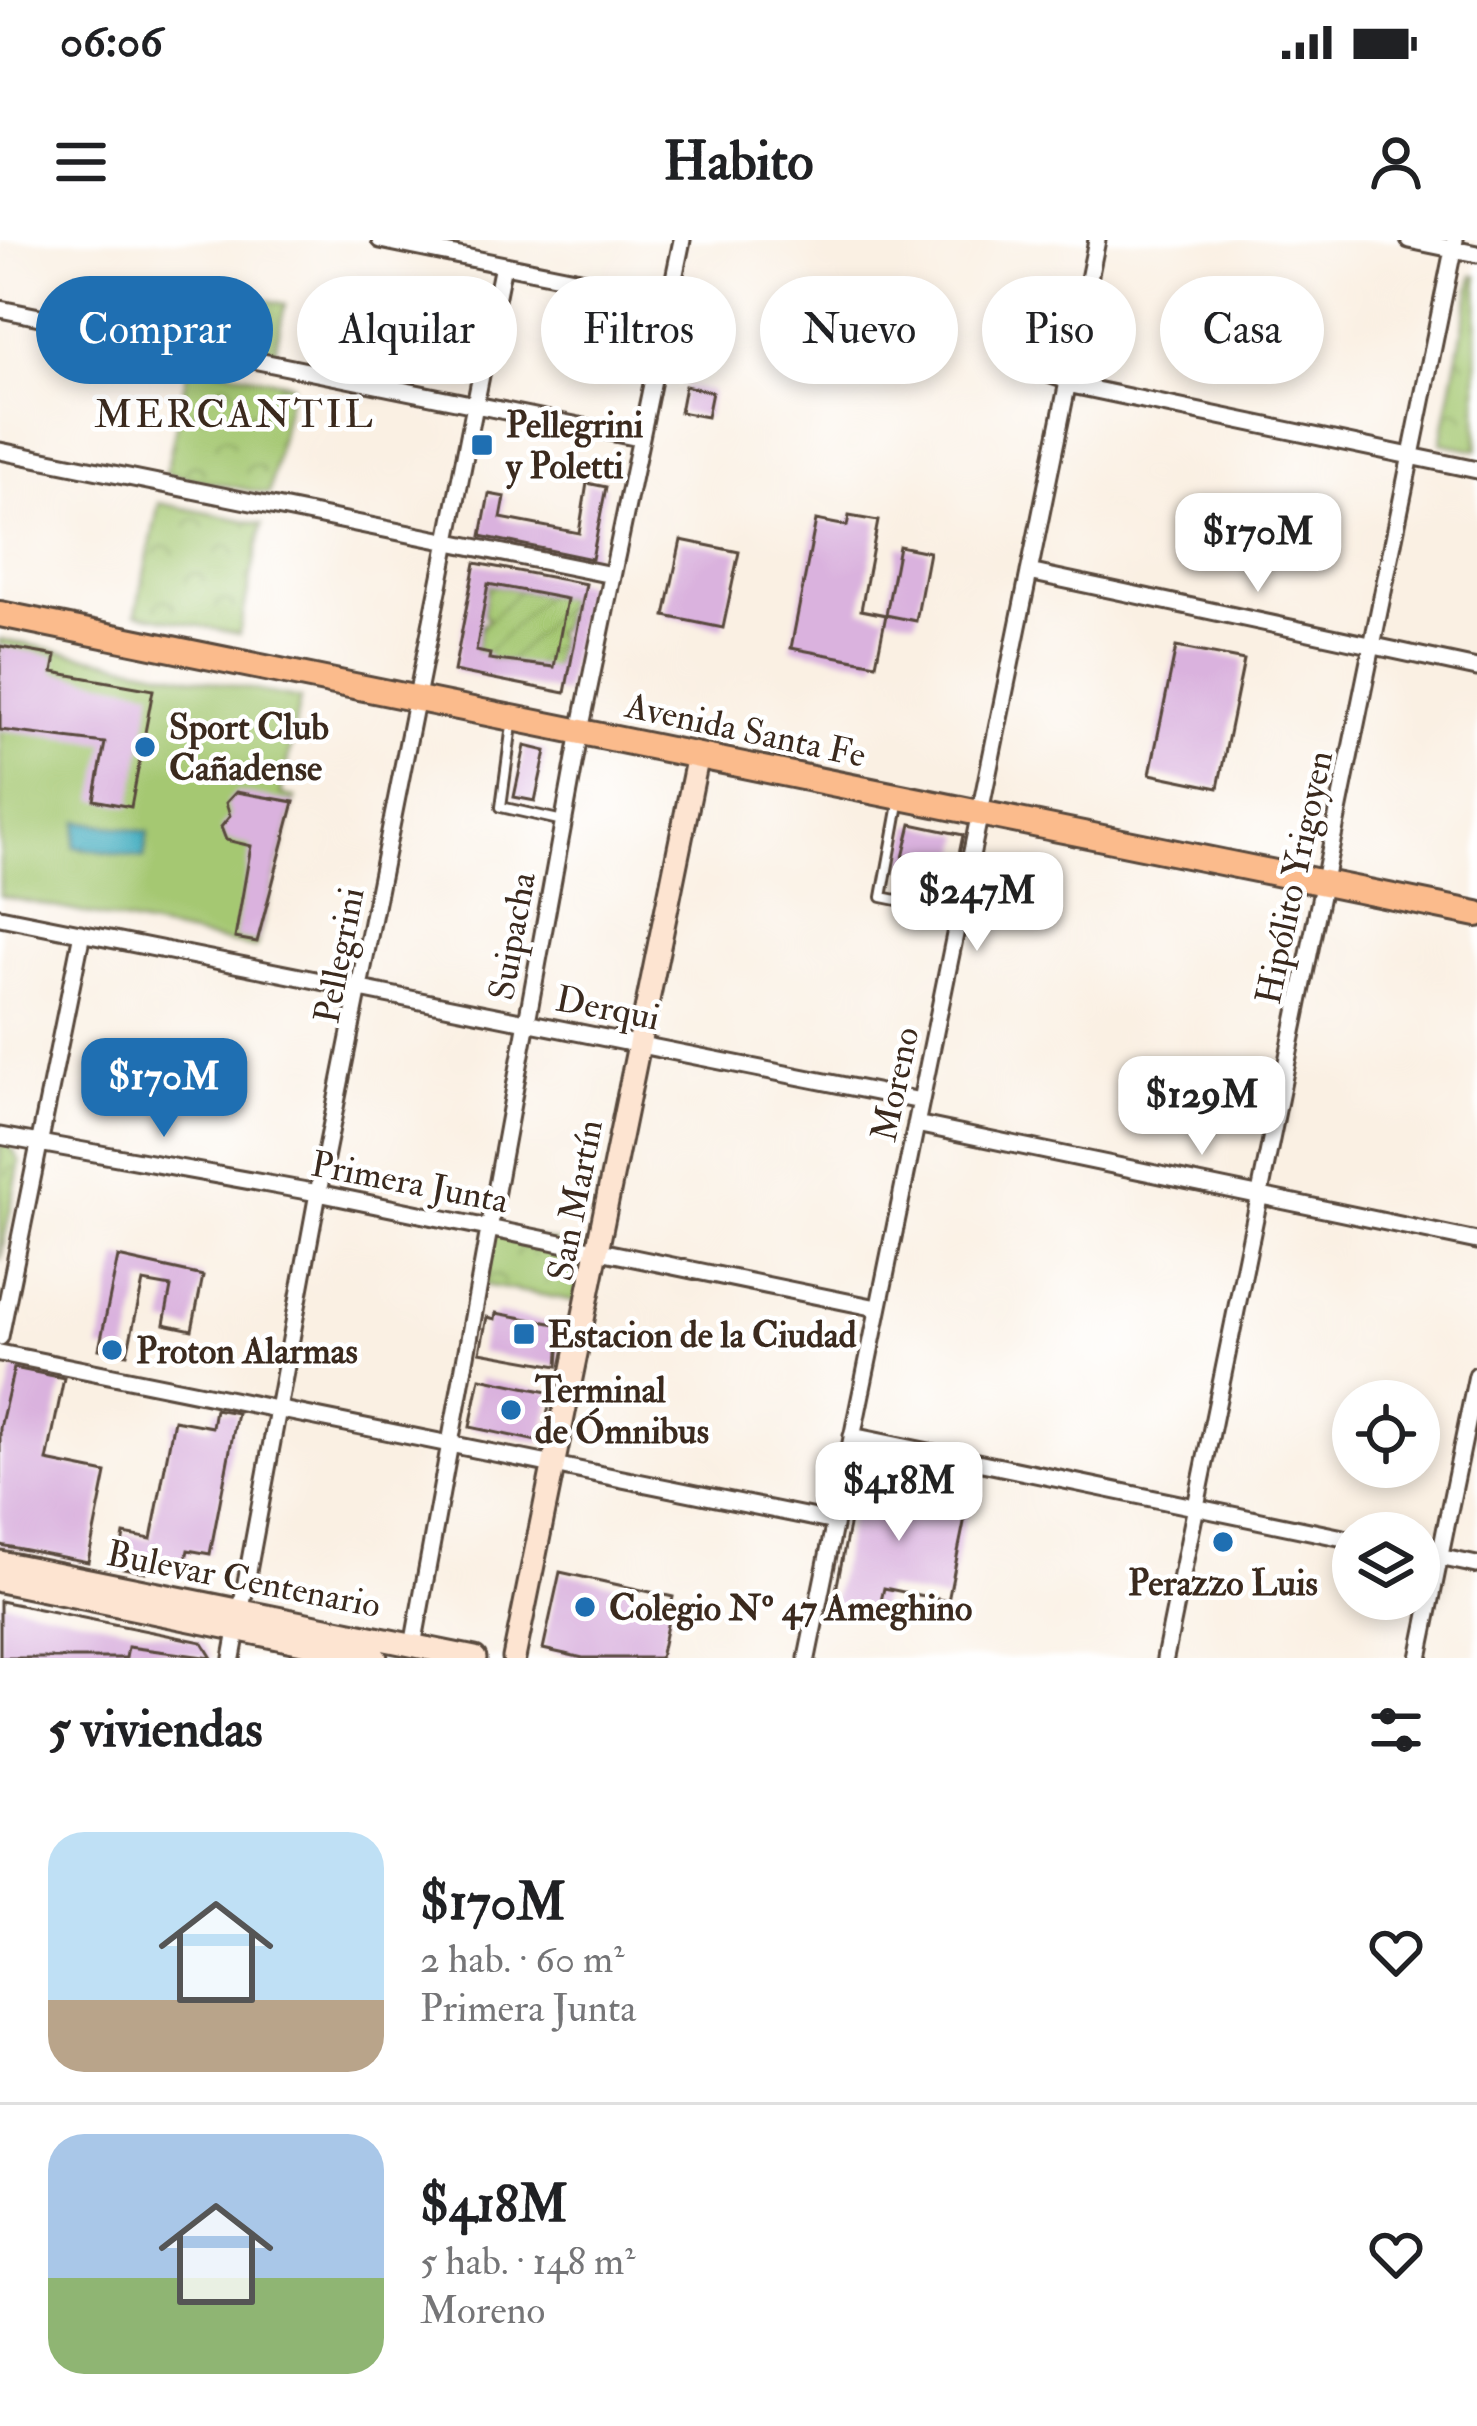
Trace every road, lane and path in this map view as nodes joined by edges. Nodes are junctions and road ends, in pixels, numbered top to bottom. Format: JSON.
{"nodes":[{"id":1,"x":380,"y":240,"type":"edge"},
{"id":2,"x":682,"y":240,"type":"edge"},
{"id":3,"x":1097,"y":240,"type":"edge"},
{"id":4,"x":1409,"y":240,"type":"edge"},
{"id":5,"x":1454,"y":244,"type":"edge"},
{"id":6,"x":1477,"y":254,"type":"edge"},
{"id":7,"x":503,"y":265,"type":"junction"},
{"id":8,"x":558,"y":276,"type":"edge"},
{"id":9,"x":674,"y":276,"type":"edge"},
{"id":10,"x":1090,"y":276,"type":"edge"},
{"id":11,"x":0,"y":309,"type":"edge"},
{"id":12,"x":651,"y":384,"type":"edge"},
{"id":13,"x":1067,"y":384,"type":"joint"},
{"id":14,"x":476,"y":405,"type":"junction"},
{"id":15,"x":640,"y":438,"type":"junction"},
{"id":16,"x":0,"y":451,"type":"edge"},
{"id":17,"x":1411,"y":456,"type":"junction"},
{"id":18,"x":1477,"y":470,"type":"edge"},
{"id":19,"x":449,"y":542,"type":"junction"},
{"id":20,"x":1029,"y":572,"type":"junction"},
{"id":21,"x":612,"y":575,"type":"junction"},
{"id":22,"x":0,"y":614,"type":"edge"},
{"id":23,"x":1371,"y":646,"type":"junction"},
{"id":24,"x":1477,"y":668,"type":"edge"},
{"id":25,"x":417,"y":699,"type":"junction"},
{"id":26,"x":512,"y":718,"type":"junction"},
{"id":27,"x":580,"y":731,"type":"junction"},
{"id":28,"x":698,"y":755,"type":"junction"},
{"id":29,"x":901,"y":797,"type":"junction"},
{"id":30,"x":980,"y":813,"type":"junction"},
{"id":31,"x":563,"y":821,"type":"junction"},
{"id":32,"x":1323,"y":883,"type":"junction"},
{"id":33,"x":959,"y":913,"type":"junction"},
{"id":34,"x":1477,"y":914,"type":"edge"},
{"id":35,"x":0,"y":916,"type":"edge"},
{"id":36,"x":82,"y":933,"type":"junction"},
{"id":37,"x":363,"y":989,"type":"junction"},
{"id":38,"x":526,"y":1022,"type":"junction"},
{"id":39,"x":639,"y":1044,"type":"junction"},
{"id":40,"x":921,"y":1101,"type":"junction"},
{"id":41,"x":916,"y":1124,"type":"junction"},
{"id":42,"x":0,"y":1136,"type":"edge"},
{"id":43,"x":39,"y":1144,"type":"junction"},
{"id":44,"x":318,"y":1192,"type":"junction"},
{"id":45,"x":1259,"y":1196,"type":"junction"},
{"id":46,"x":488,"y":1228,"type":"junction"},
{"id":47,"x":1477,"y":1240,"type":"edge"},
{"id":48,"x":597,"y":1250,"type":"junction"},
{"id":49,"x":877,"y":1308,"type":"junction"},
{"id":50,"x":0,"y":1337,"type":"edge"},
{"id":51,"x":0,"y":1353,"type":"edge"},
{"id":52,"x":1477,"y":1376,"type":"edge"},
{"id":53,"x":281,"y":1410,"type":"junction"},
{"id":54,"x":852,"y":1436,"type":"junction"},
{"id":55,"x":449,"y":1444,"type":"junction"},
{"id":56,"x":554,"y":1465,"type":"junction"},
{"id":57,"x":1196,"y":1507,"type":"junction"},
{"id":58,"x":835,"y":1522,"type":"junction"},
{"id":59,"x":1332,"y":1536,"type":"edge"},
{"id":60,"x":1440,"y":1558,"type":"joint"},
{"id":61,"x":0,"y":1562,"type":"edge"},
{"id":62,"x":1477,"y":1565,"type":"edge"},
{"id":63,"x":0,"y":1581,"type":"edge"},
{"id":64,"x":240,"y":1620,"type":"junction"},
{"id":65,"x":1427,"y":1620,"type":"edge"},
{"id":66,"x":413,"y":1646,"type":"junction"},
{"id":67,"x":232,"y":1658,"type":"edge"},
{"id":68,"x":376,"y":1658,"type":"edge"},
{"id":69,"x":475,"y":1658,"type":"edge"},
{"id":70,"x":514,"y":1658,"type":"edge"},
{"id":71,"x":807,"y":1658,"type":"edge"},
{"id":72,"x":1166,"y":1658,"type":"edge"},
{"id":73,"x":1419,"y":1658,"type":"edge"}],
"edges":[{"from":1,"to":7,"type":"street"},
{"from":2,"to":9,"type":"street","name":"Suipacha"},
{"from":3,"to":10,"type":"street","name":"Moreno"},
{"from":4,"to":5,"type":"street"},
{"from":5,"to":6,"type":"street"},
{"from":5,"to":17,"type":"street","name":"Hipólito Yrigoyen"},
{"from":7,"to":8,"type":"street"},
{"from":7,"to":14,"type":"street","name":"Pellegrini"},
{"from":11,"to":14,"type":"street"},
{"from":12,"to":15,"type":"street","name":"Suipacha"},
{"from":13,"to":17,"type":"street"},
{"from":13,"to":20,"type":"street","name":"Moreno"},
{"from":14,"to":15,"type":"street"},
{"from":14,"to":19,"type":"street","name":"Pellegrini"},
{"from":15,"to":21,"type":"street","name":"Suipacha"},
{"from":16,"to":19,"type":"street"},
{"from":17,"to":18,"type":"street"},
{"from":17,"to":23,"type":"street","name":"Hipólito Yrigoyen"},
{"from":19,"to":21,"type":"street"},
{"from":19,"to":25,"type":"street","name":"Pellegrini"},
{"from":20,"to":23,"type":"street"},
{"from":20,"to":30,"type":"street","name":"Moreno"},
{"from":21,"to":27,"type":"street","name":"Suipacha"},
{"from":22,"to":25,"type":"main road","name":"Avenida Santa Fe"},
{"from":23,"to":24,"type":"street"},
{"from":23,"to":32,"type":"street","name":"Hipólito Yrigoyen"},
{"from":25,"to":26,"type":"main road","name":"Avenida Santa Fe"},
{"from":25,"to":37,"type":"street","name":"Pellegrini"},
{"from":26,"to":27,"type":"main road","name":"Avenida Santa Fe"},
{"from":26,"to":31,"type":"lane"},
{"from":27,"to":28,"type":"main road","name":"Avenida Santa Fe"},
{"from":27,"to":31,"type":"street","name":"Suipacha"},
{"from":28,"to":29,"type":"main road","name":"Avenida Santa Fe"},
{"from":28,"to":39,"type":"main road","name":"San Martín"},
{"from":29,"to":30,"type":"main road","name":"Avenida Santa Fe"},
{"from":29,"to":33,"type":"lane"},
{"from":30,"to":32,"type":"main road","name":"Avenida Santa Fe"},
{"from":30,"to":33,"type":"street","name":"Moreno"},
{"from":31,"to":38,"type":"street","name":"Suipacha"},
{"from":32,"to":34,"type":"main road","name":"Avenida Santa Fe"},
{"from":32,"to":45,"type":"street","name":"Hipólito Yrigoyen"},
{"from":33,"to":40,"type":"street","name":"Moreno"},
{"from":35,"to":36,"type":"street","name":"Derqui"},
{"from":36,"to":37,"type":"street","name":"Derqui"},
{"from":36,"to":43,"type":"street"},
{"from":37,"to":38,"type":"street","name":"Derqui"},
{"from":37,"to":44,"type":"street","name":"Pellegrini"},
{"from":38,"to":39,"type":"street","name":"Derqui"},
{"from":38,"to":46,"type":"street","name":"Suipacha"},
{"from":39,"to":40,"type":"street","name":"Derqui"},
{"from":39,"to":48,"type":"main road","name":"San Martín"},
{"from":40,"to":41,"type":"street","name":"Moreno"},
{"from":41,"to":45,"type":"street"},
{"from":41,"to":49,"type":"street","name":"Moreno"},
{"from":42,"to":43,"type":"street","name":"Primera Junta"},
{"from":43,"to":44,"type":"street","name":"Primera Junta"},
{"from":43,"to":50,"type":"street"},
{"from":44,"to":46,"type":"street","name":"Primera Junta"},
{"from":44,"to":53,"type":"street","name":"Pellegrini"},
{"from":45,"to":47,"type":"street"},
{"from":45,"to":57,"type":"street","name":"Hipólito Yrigoyen"},
{"from":46,"to":48,"type":"street","name":"Primera Junta"},
{"from":46,"to":55,"type":"street","name":"Suipacha"},
{"from":48,"to":49,"type":"street","name":"Primera Junta"},
{"from":48,"to":56,"type":"main road","name":"San Martín"},
{"from":49,"to":54,"type":"street","name":"Moreno"},
{"from":51,"to":53,"type":"street"},
{"from":52,"to":60,"type":"street"},
{"from":53,"to":55,"type":"street"},
{"from":53,"to":64,"type":"street","name":"Pellegrini"},
{"from":54,"to":57,"type":"street"},
{"from":54,"to":58,"type":"street","name":"Moreno"},
{"from":55,"to":56,"type":"street"},
{"from":55,"to":66,"type":"street","name":"Suipacha"},
{"from":56,"to":58,"type":"street"},
{"from":56,"to":70,"type":"main road","name":"San Martín"},
{"from":57,"to":59,"type":"street"},
{"from":57,"to":72,"type":"street","name":"Hipólito Yrigoyen"},
{"from":58,"to":71,"type":"street","name":"Moreno"},
{"from":60,"to":62,"type":"street"},
{"from":61,"to":64,"type":"main road","name":"Bulevar Centenario"},
{"from":63,"to":64,"type":"main road","name":"Bulevar Centenario"},
{"from":64,"to":66,"type":"main road","name":"Bulevar Centenario"},
{"from":64,"to":67,"type":"street","name":"Pellegrini"},
{"from":64,"to":68,"type":"main road","name":"Bulevar Centenario"},
{"from":65,"to":73,"type":"street"},
{"from":66,"to":69,"type":"main road","name":"Bulevar Centenario"}]}
